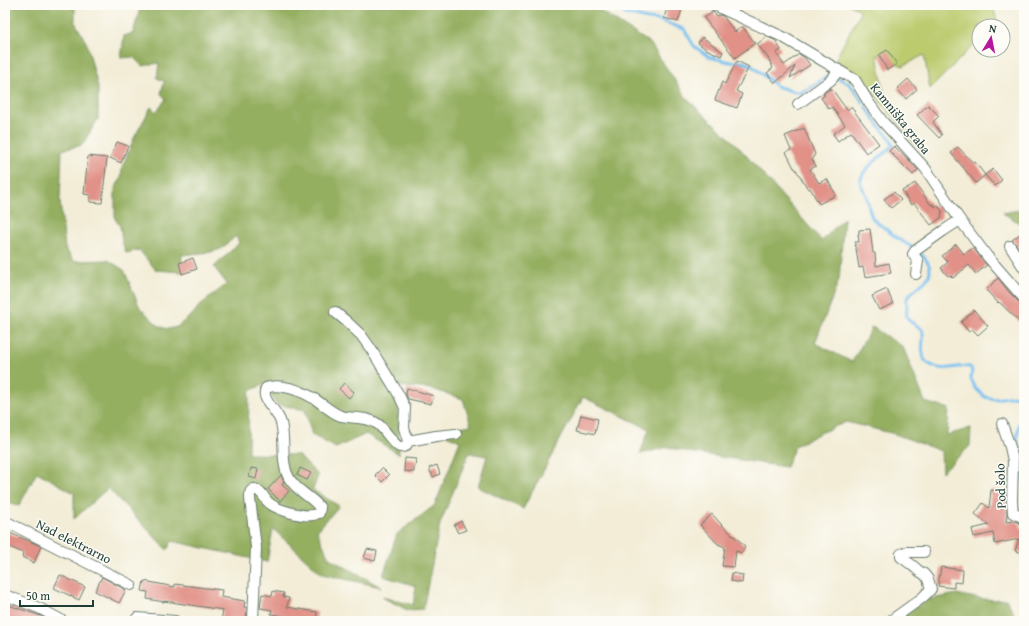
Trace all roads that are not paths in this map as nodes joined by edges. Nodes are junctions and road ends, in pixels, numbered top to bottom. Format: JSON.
{"nodes":[{"id":1,"x":714,"y":5,"type":"edge"},
{"id":2,"x":836,"y":75,"type":"junction"},
{"id":3,"x":798,"y":104,"type":"dead end"},
{"id":4,"x":960,"y":220,"type":"junction"},
{"id":5,"x":1010,"y":246,"type":"dead end"},
{"id":6,"x":1024,"y":268,"type":"edge"},
{"id":7,"x":916,"y":274,"type":"dead end"},
{"id":8,"x":1024,"y":298,"type":"edge"},
{"id":9,"x":335,"y":312,"type":"dead end"},
{"id":10,"x":1002,"y":424,"type":"dead end"},
{"id":11,"x":456,"y":434,"type":"dead end"},
{"id":12,"x":408,"y":441,"type":"junction"},
{"id":13,"x":1024,"y":518,"type":"edge"},
{"id":14,"x":5,"y":521,"type":"edge"},
{"id":15,"x":924,"y":552,"type":"dead end"},
{"id":16,"x":131,"y":585,"type":"dead end"},
{"id":17,"x":5,"y":595,"type":"edge"},
{"id":18,"x":137,"y":618,"type":"dead end"},
{"id":19,"x":63,"y":621,"type":"edge"},
{"id":20,"x":175,"y":621,"type":"edge"},
{"id":21,"x":253,"y":621,"type":"edge"},
{"id":22,"x":890,"y":621,"type":"edge"}],
"edges":[{"from":1,"to":2,"type":"street","name":"Kamniška graba"},
{"from":2,"to":3,"type":"street"},
{"from":2,"to":4,"type":"street","name":"Kamniška graba"},
{"from":4,"to":7,"type":"street"},
{"from":4,"to":8,"type":"street","name":"Kamniška graba"},
{"from":5,"to":6,"type":"street"},
{"from":9,"to":12,"type":"street"},
{"from":10,"to":13,"type":"street","name":"Pod šolo"},
{"from":11,"to":12,"type":"street"},
{"from":12,"to":21,"type":"street"},
{"from":14,"to":16,"type":"street","name":"Nad elektrarno"},
{"from":15,"to":22,"type":"street"},
{"from":17,"to":19,"type":"street"},
{"from":18,"to":20,"type":"street"}]}
